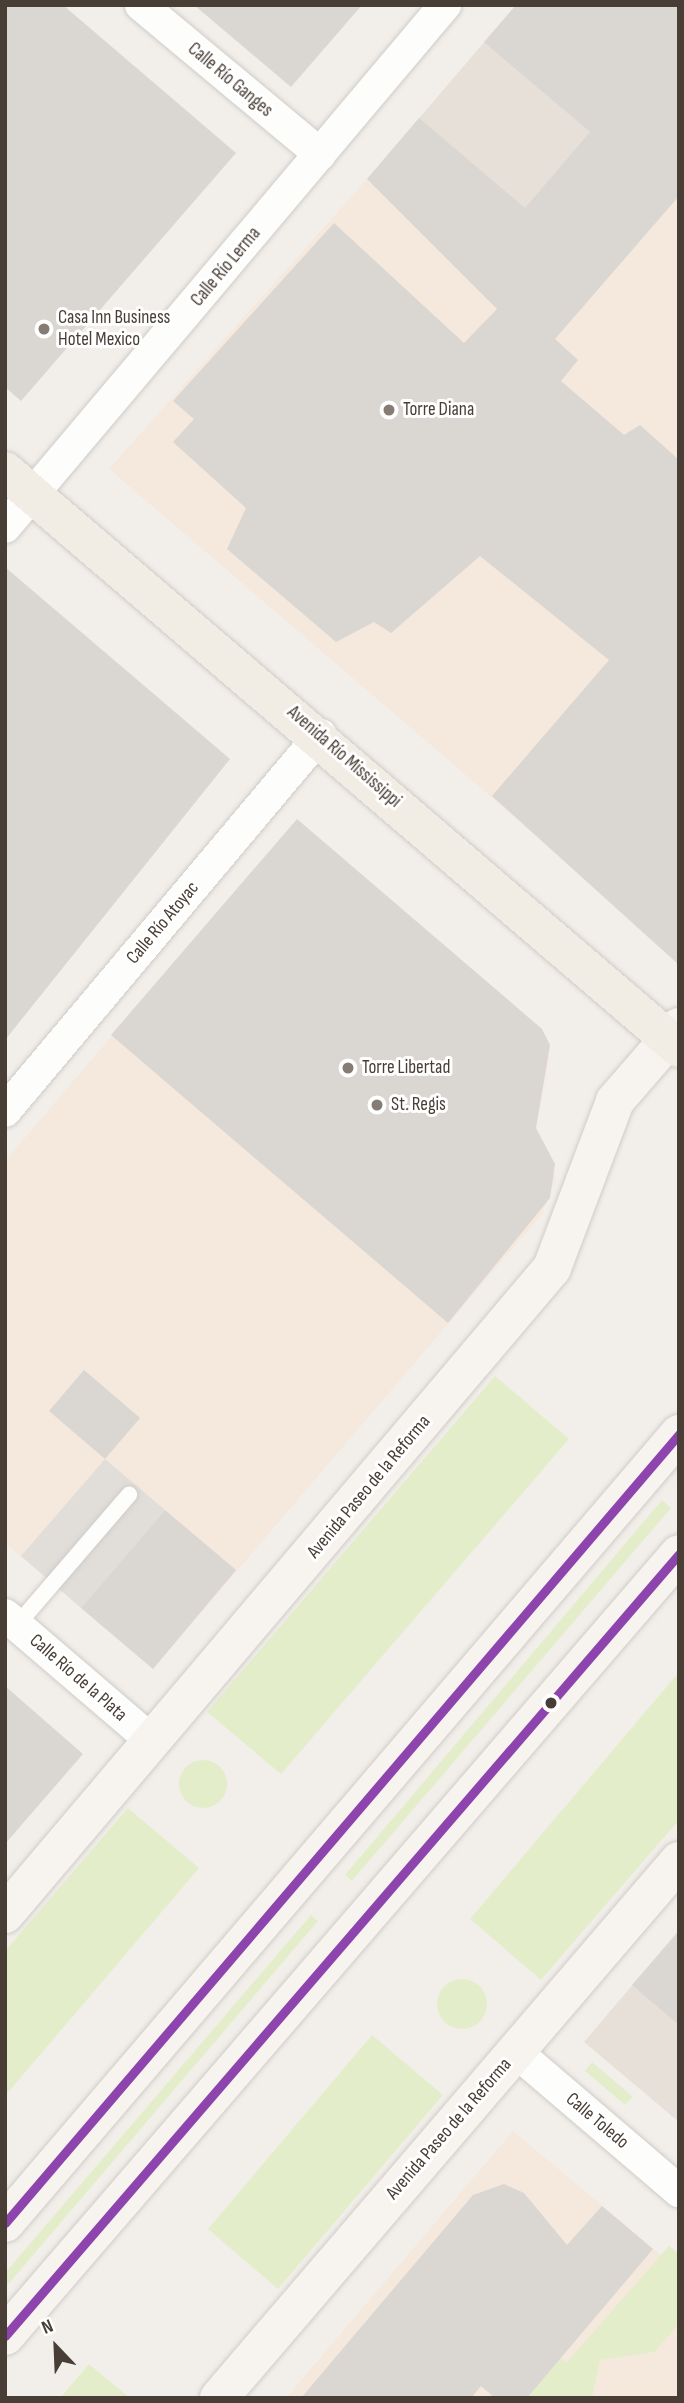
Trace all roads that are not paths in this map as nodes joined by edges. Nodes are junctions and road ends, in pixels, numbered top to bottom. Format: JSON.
{"nodes":[{"id":1,"x":141,"y":5,"type":"edge"},
{"id":2,"x":445,"y":5,"type":"edge"},
{"id":3,"x":320,"y":154,"type":"junction"},
{"id":4,"x":5,"y":471,"type":"edge"},
{"id":5,"x":34,"y":496,"type":"junction"},
{"id":6,"x":5,"y":527,"type":"edge"},
{"id":7,"x":320,"y":735,"type":"junction"},
{"id":8,"x":676,"y":1038,"type":"edge"},
{"id":9,"x":5,"y":1111,"type":"edge"},
{"id":10,"x":679,"y":1434,"type":"edge"},
{"id":11,"x":129,"y":1495,"type":"dead end"},
{"id":12,"x":679,"y":1554,"type":"edge"},
{"id":13,"x":11,"y":1620,"type":"edge"},
{"id":14,"x":151,"y":1740,"type":"junction"},
{"id":15,"x":679,"y":1861,"type":"edge"},
{"id":16,"x":5,"y":1914,"type":"edge"},
{"id":17,"x":515,"y":2051,"type":"junction"},
{"id":18,"x":679,"y":2190,"type":"edge"},
{"id":19,"x":5,"y":2223,"type":"edge"},
{"id":20,"x":5,"y":2336,"type":"edge"},
{"id":21,"x":219,"y":2398,"type":"edge"}],
"edges":[{"from":1,"to":3,"type":"street","name":"Calle Río Ganges"},
{"from":2,"to":3,"type":"street","name":"Calle Río Lerma"},
{"from":3,"to":5,"type":"street","name":"Calle Río Lerma"},
{"from":4,"to":5,"type":"main road","name":"Avenida Río Mississippi"},
{"from":5,"to":6,"type":"street","name":"Calle Río Lerma"},
{"from":5,"to":7,"type":"main road","name":"Avenida Río Mississippi"},
{"from":7,"to":8,"type":"main road","name":"Avenida Río Mississippi"},
{"from":7,"to":9,"type":"street","name":"Calle Río Atoyac"},
{"from":8,"to":14,"type":"main road","name":"Avenida Paseo de la Reforma"},
{"from":10,"to":19,"type":"main road"},
{"from":11,"to":13,"type":"lane"},
{"from":12,"to":20,"type":"main road"},
{"from":13,"to":14,"type":"street","name":"Calle Río de la Plata"},
{"from":14,"to":16,"type":"main road","name":"Avenida Paseo de la Reforma"},
{"from":15,"to":17,"type":"main road","name":"Avenida Paseo de la Reforma"},
{"from":17,"to":18,"type":"street","name":"Calle Toledo"},
{"from":17,"to":21,"type":"main road","name":"Avenida Paseo de la Reforma"}]}
